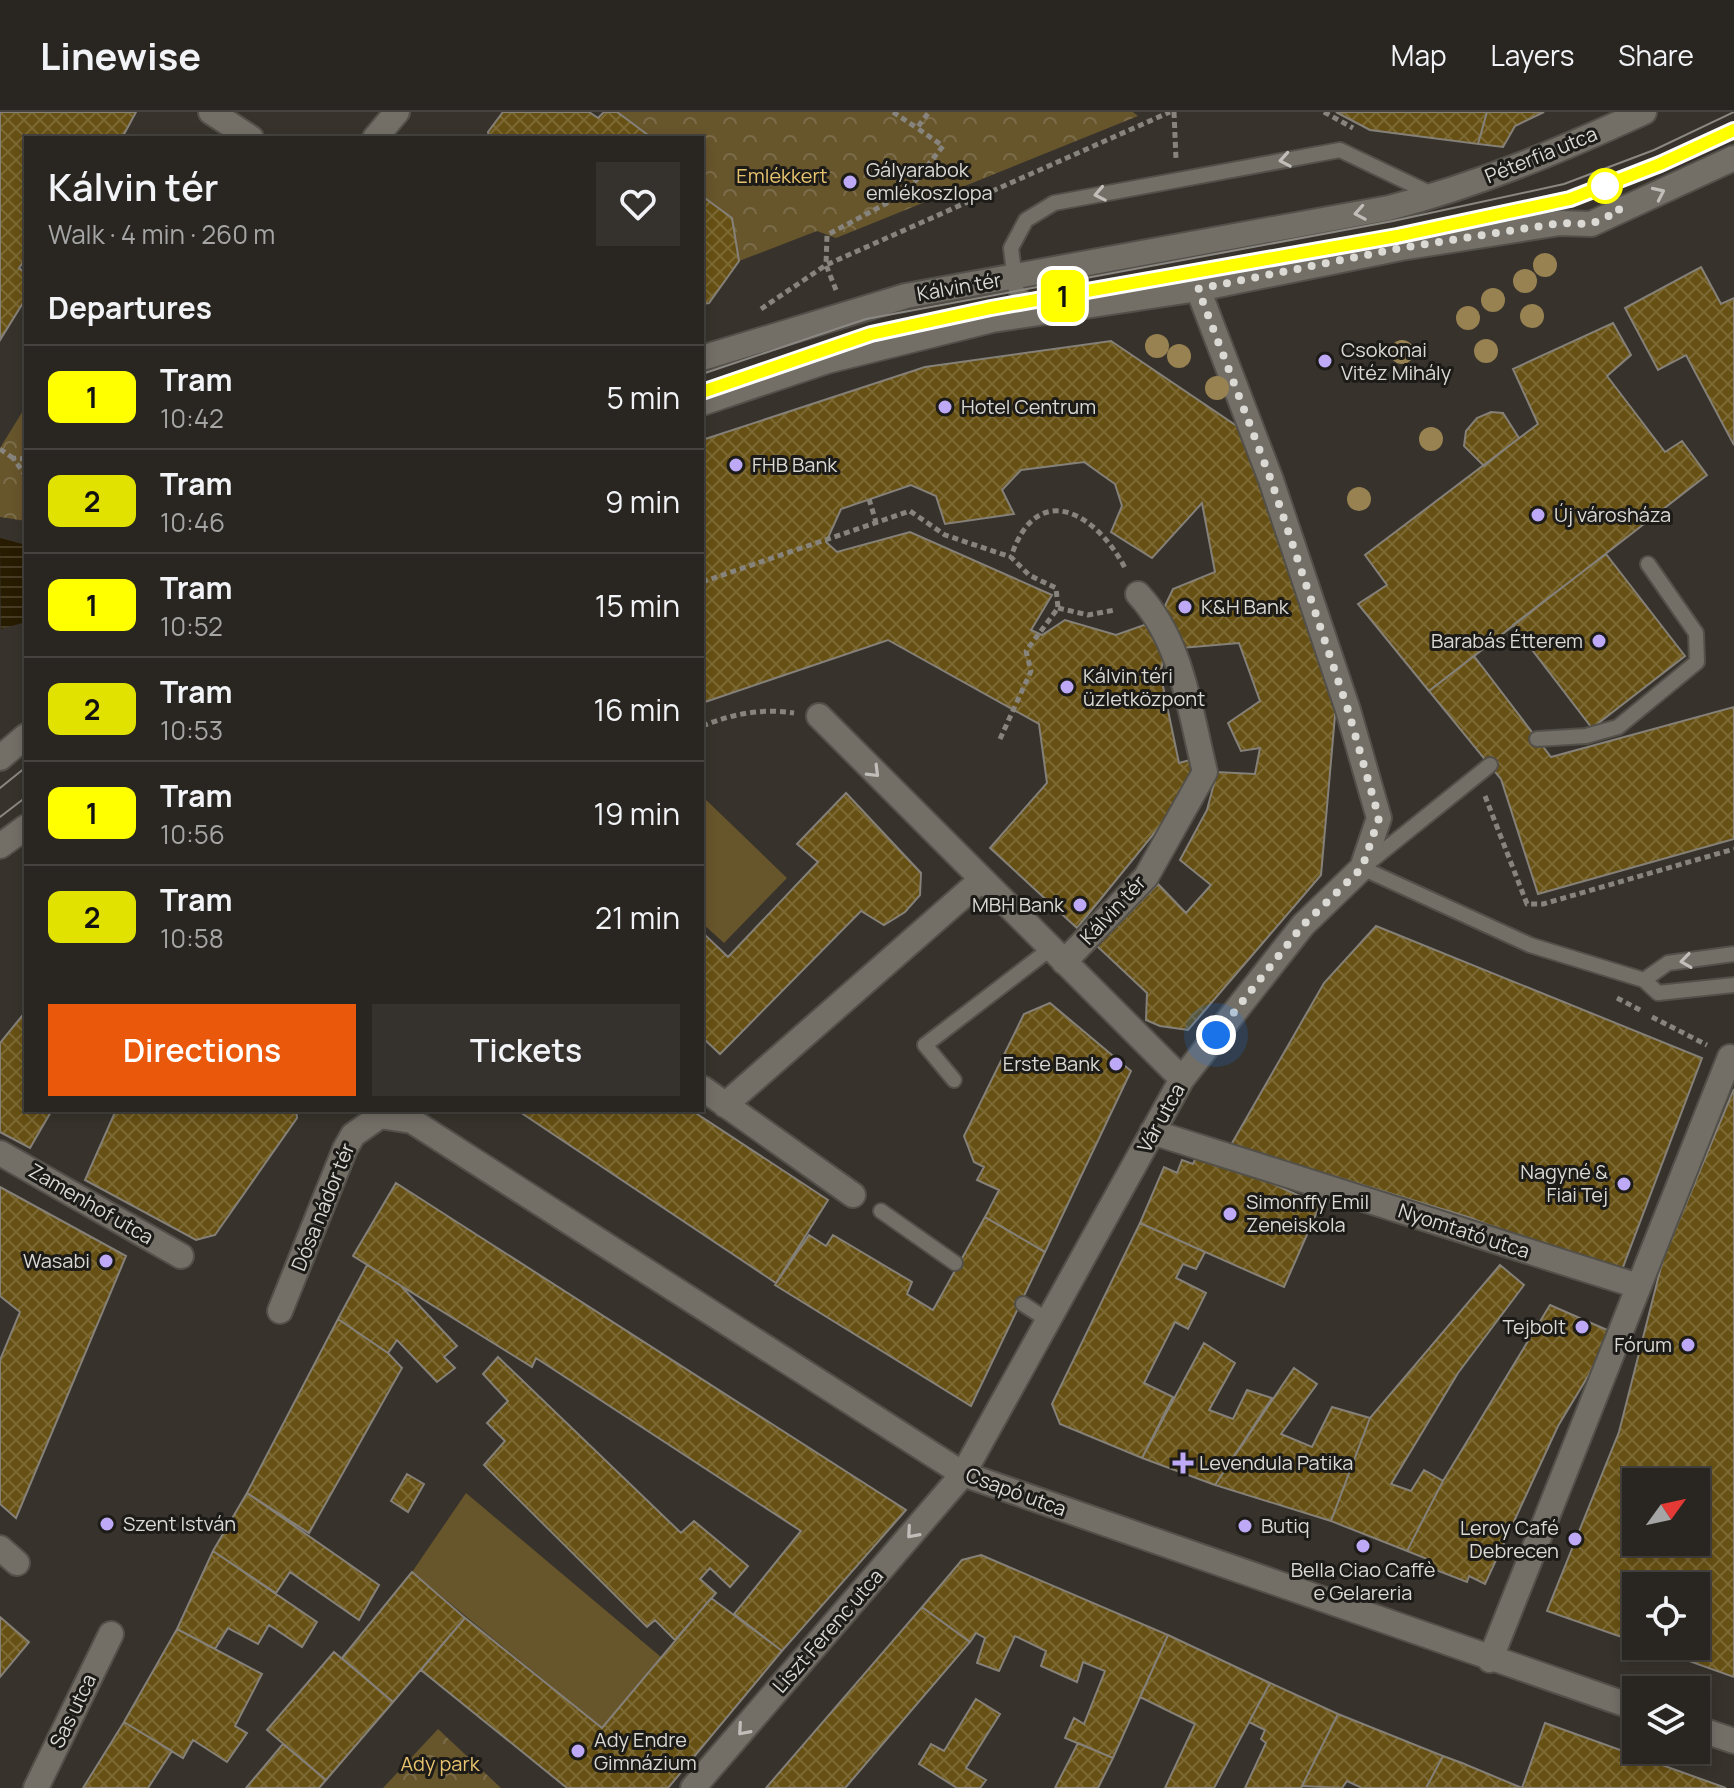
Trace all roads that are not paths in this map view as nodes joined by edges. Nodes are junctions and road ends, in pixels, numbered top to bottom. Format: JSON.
{"nodes":[{"id":1,"x":211,"y":112,"type":"edge"},
{"id":2,"x":397,"y":112,"type":"edge"},
{"id":3,"x":1644,"y":112,"type":"edge"},
{"id":4,"x":248,"y":136,"type":"edge"},
{"id":5,"x":377,"y":136,"type":"edge"},
{"id":6,"x":1734,"y":158,"type":"edge"},
{"id":7,"x":1436,"y":196,"type":"junction"},
{"id":8,"x":1012,"y":277,"type":"junction"},
{"id":9,"x":1198,"y":289,"type":"junction"},
{"id":10,"x":906,"y":296,"type":"junction"},
{"id":11,"x":1047,"y":309,"type":"junction"},
{"id":12,"x":916,"y":336,"type":"junction"},
{"id":13,"x":704,"y":357,"type":"edge"},
{"id":14,"x":704,"y":402,"type":"edge"},
{"id":15,"x":1648,"y":564,"type":"dead end"},
{"id":16,"x":1138,"y":594,"type":"road end"},
{"id":17,"x":819,"y":716,"type":"road end"},
{"id":18,"x":24,"y":738,"type":"edge"},
{"id":19,"x":1537,"y":739,"type":"dead end"},
{"id":20,"x":0,"y":758,"type":"edge"},
{"id":21,"x":1490,"y":765,"type":"dead end"},
{"id":22,"x":24,"y":828,"type":"edge"},
{"id":23,"x":0,"y":846,"type":"edge"},
{"id":24,"x":1362,"y":868,"type":"junction"},
{"id":25,"x":980,"y":881,"type":"junction"},
{"id":26,"x":1734,"y":954,"type":"edge"},
{"id":27,"x":1057,"y":955,"type":"junction"},
{"id":28,"x":1644,"y":980,"type":"junction"},
{"id":29,"x":1734,"y":985,"type":"edge"},
{"id":30,"x":1730,"y":1057,"type":"dead end"},
{"id":31,"x":1182,"y":1079,"type":"junction"},
{"id":32,"x":954,"y":1080,"type":"dead end"},
{"id":33,"x":704,"y":1089,"type":"edge"},
{"id":34,"x":725,"y":1105,"type":"junction"},
{"id":35,"x":376,"y":1113,"type":"edge"},
{"id":36,"x":1152,"y":1132,"type":"junction"},
{"id":37,"x":0,"y":1153,"type":"edge"},
{"id":38,"x":853,"y":1195,"type":"dead end"},
{"id":39,"x":881,"y":1211,"type":"dead end"},
{"id":40,"x":181,"y":1256,"type":"dead end"},
{"id":41,"x":955,"y":1263,"type":"dead end"},
{"id":42,"x":1638,"y":1286,"type":"junction"},
{"id":43,"x":1023,"y":1304,"type":"dead end"},
{"id":44,"x":280,"y":1311,"type":"dead end"},
{"id":45,"x":1049,"y":1321,"type":"junction"},
{"id":46,"x":963,"y":1474,"type":"junction"},
{"id":47,"x":111,"y":1634,"type":"dead end"},
{"id":48,"x":1490,"y":1660,"type":"junction"},
{"id":49,"x":1622,"y":1703,"type":"edge"},
{"id":50,"x":1710,"y":1733,"type":"edge"},
{"id":51,"x":1734,"y":1741,"type":"edge"},
{"id":52,"x":36,"y":1788,"type":"edge"},
{"id":53,"x":693,"y":1788,"type":"edge"}],
"edges":[{"from":1,"to":4,"type":"street"},
{"from":2,"to":5,"type":"street"},
{"from":3,"to":7,"type":"street","name":"Péterfia utca"},
{"from":9,"to":6,"type":"street","name":"Kálvin tér","one_way":true},
{"from":7,"to":8,"type":"street","name":"Kálvin tér","one_way":true},
{"from":7,"to":8,"type":"lane","one_way":true},
{"from":8,"to":10,"type":"street","name":"Kálvin tér"},
{"from":8,"to":11,"type":"lane"},
{"from":9,"to":11,"type":"street","name":"Kálvin tér"},
{"from":9,"to":24,"type":"street","name":"Vár utca"},
{"from":10,"to":12,"type":"street","name":"Kálvin tér"},
{"from":10,"to":13,"type":"street","name":"Kálvin tér"},
{"from":11,"to":12,"type":"street","name":"Kálvin tér"},
{"from":12,"to":14,"type":"street","name":"Kálvin tér"},
{"from":15,"to":19,"type":"lane"},
{"from":16,"to":27,"type":"street","name":"Kálvin tér"},
{"from":17,"to":25,"type":"street","name":"Kálvin tér","one_way":true},
{"from":18,"to":20,"type":"street"},
{"from":21,"to":24,"type":"lane"},
{"from":22,"to":23,"type":"street"},
{"from":24,"to":28,"type":"lane"},
{"from":24,"to":31,"type":"street","name":"Vár utca"},
{"from":25,"to":27,"type":"street","name":"Kálvin tér"},
{"from":25,"to":34,"type":"street"},
{"from":26,"to":28,"type":"lane","one_way":true},
{"from":27,"to":31,"type":"street","name":"Kálvin tér"},
{"from":27,"to":32,"type":"lane"},
{"from":28,"to":29,"type":"lane"},
{"from":30,"to":42,"type":"street"},
{"from":31,"to":36,"type":"street","name":"Vár utca"},
{"from":33,"to":34,"type":"street"},
{"from":34,"to":38,"type":"street"},
{"from":35,"to":44,"type":"street","name":"Dósa nádor tér"},
{"from":35,"to":46,"type":"street","name":"Csapó utca"},
{"from":36,"to":42,"type":"street","name":"Nyomtató utca"},
{"from":36,"to":45,"type":"street","name":"Vár utca"},
{"from":37,"to":40,"type":"street","name":"Zamenhof utca"},
{"from":39,"to":41,"type":"lane"},
{"from":42,"to":48,"type":"street"},
{"from":43,"to":45,"type":"lane"},
{"from":45,"to":46,"type":"street","name":"Vár utca"},
{"from":46,"to":48,"type":"street","name":"Csapó utca"},
{"from":46,"to":53,"type":"street","name":"Liszt Ferenc utca","one_way":true},
{"from":47,"to":52,"type":"street","name":"Sas utca"},
{"from":48,"to":49,"type":"street","name":"Csapó utca"},
{"from":50,"to":51,"type":"street"}]}
